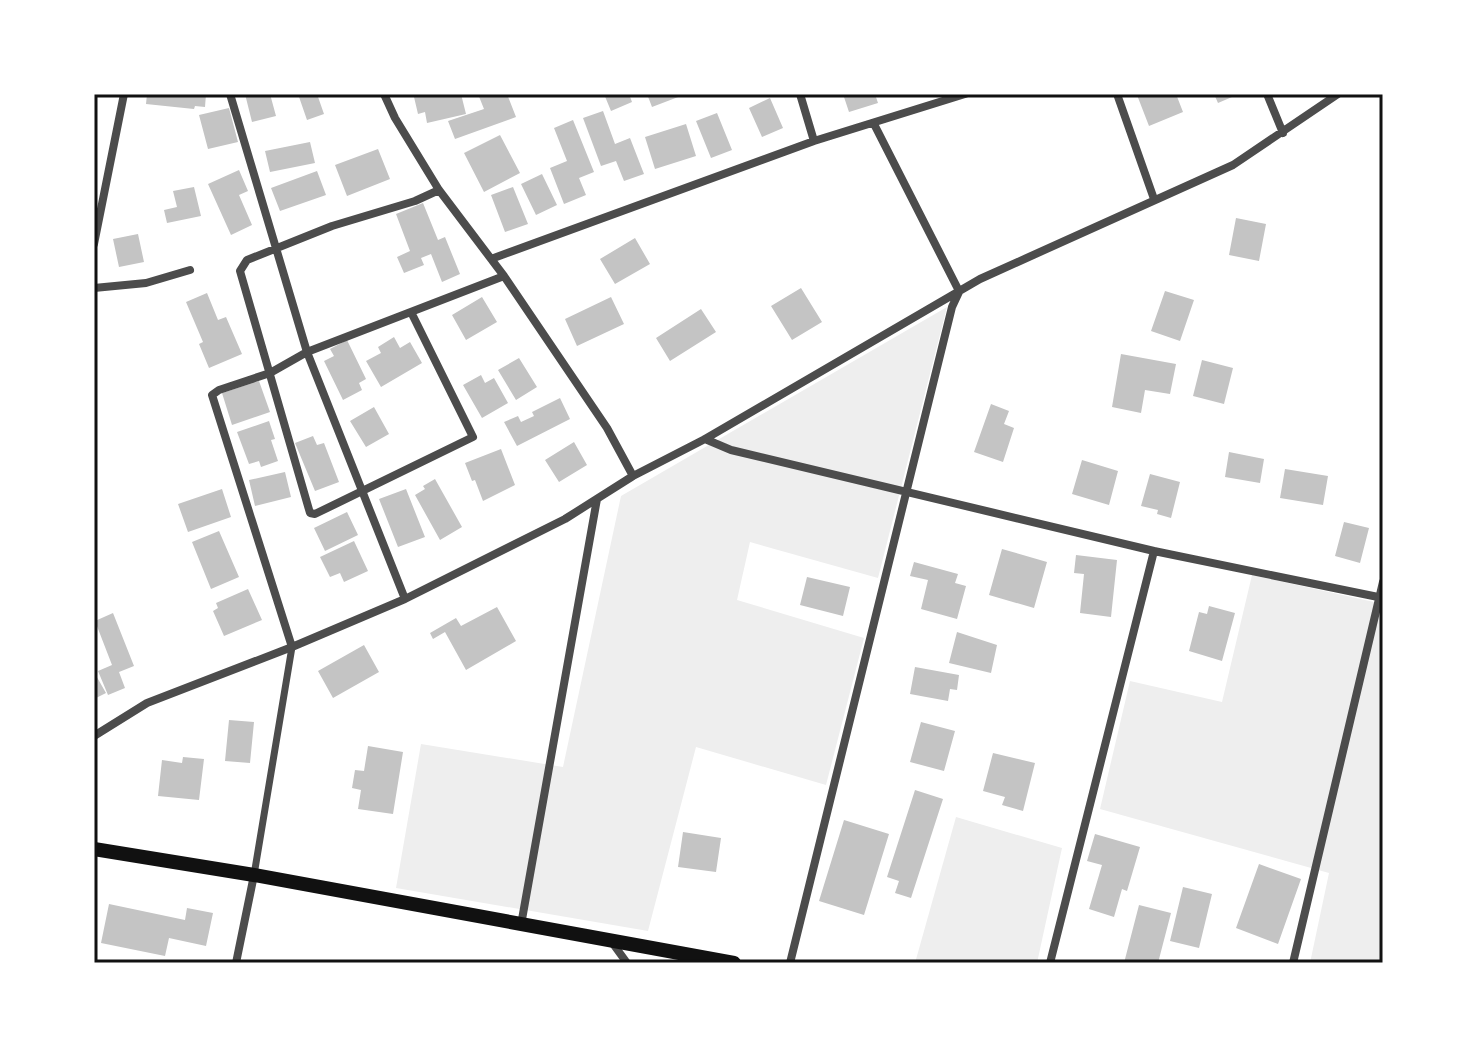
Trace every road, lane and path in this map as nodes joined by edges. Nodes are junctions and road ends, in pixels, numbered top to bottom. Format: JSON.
{"nodes":[{"id":1,"x":124,"y":94,"type":"edge"},
{"id":2,"x":230,"y":94,"type":"edge"},
{"id":3,"x":384,"y":94,"type":"edge"},
{"id":4,"x":800,"y":94,"type":"edge"},
{"id":5,"x":965,"y":94,"type":"edge"},
{"id":6,"x":1117,"y":94,"type":"edge"},
{"id":7,"x":1267,"y":94,"type":"edge"},
{"id":8,"x":1338,"y":94,"type":"edge"},
{"id":9,"x":874,"y":124,"type":"junction"},
{"id":10,"x":1283,"y":133,"type":"junction"},
{"id":11,"x":814,"y":141,"type":"junction"},
{"id":12,"x":439,"y":190,"type":"junction"},
{"id":13,"x":1154,"y":199,"type":"junction"},
{"id":14,"x":94,"y":244,"type":"edge"},
{"id":15,"x":277,"y":249,"type":"junction"},
{"id":16,"x":491,"y":259,"type":"junction"},
{"id":17,"x":190,"y":270,"type":"dead end"},
{"id":18,"x":504,"y":276,"type":"junction"},
{"id":19,"x":94,"y":288,"type":"edge"},
{"id":20,"x":959,"y":291,"type":"junction"},
{"id":21,"x":412,"y":314,"type":"junction"},
{"id":22,"x":307,"y":352,"type":"junction"},
{"id":23,"x":270,"y":373,"type":"junction"},
{"id":24,"x":705,"y":439,"type":"junction"},
{"id":25,"x":633,"y":476,"type":"junction"},
{"id":26,"x":907,"y":490,"type":"junction"},
{"id":27,"x":364,"y":491,"type":"junction"},
{"id":28,"x":597,"y":499,"type":"junction"},
{"id":29,"x":1154,"y":551,"type":"junction"},
{"id":30,"x":1383,"y":582,"type":"edge"},
{"id":31,"x":1381,"y":598,"type":"edge"},
{"id":32,"x":405,"y":599,"type":"junction"},
{"id":33,"x":292,"y":647,"type":"junction"},
{"id":34,"x":94,"y":736,"type":"edge"},
{"id":35,"x":94,"y":849,"type":"edge"},
{"id":36,"x":254,"y":875,"type":"junction"},
{"id":37,"x":521,"y":925,"type":"junction"},
{"id":38,"x":611,"y":941,"type":"junction"},
{"id":39,"x":236,"y":963,"type":"edge"},
{"id":40,"x":627,"y":963,"type":"edge"},
{"id":41,"x":734,"y":963,"type":"edge"},
{"id":42,"x":790,"y":963,"type":"edge"},
{"id":43,"x":1050,"y":963,"type":"edge"},
{"id":44,"x":1293,"y":963,"type":"edge"}],
"edges":[{"from":1,"to":14,"type":"street"},
{"from":2,"to":15,"type":"street"},
{"from":3,"to":12,"type":"street"},
{"from":4,"to":11,"type":"street"},
{"from":5,"to":9,"type":"street"},
{"from":6,"to":13,"type":"street"},
{"from":7,"to":10,"type":"street"},
{"from":8,"to":10,"type":"street"},
{"from":9,"to":11,"type":"street"},
{"from":9,"to":20,"type":"street"},
{"from":10,"to":13,"type":"street"},
{"from":11,"to":16,"type":"street"},
{"from":12,"to":15,"type":"street"},
{"from":12,"to":16,"type":"street"},
{"from":13,"to":20,"type":"street"},
{"from":15,"to":22,"type":"street"},
{"from":15,"to":23,"type":"street"},
{"from":16,"to":18,"type":"street"},
{"from":17,"to":19,"type":"street"},
{"from":18,"to":21,"type":"street"},
{"from":18,"to":25,"type":"street"},
{"from":20,"to":24,"type":"street"},
{"from":20,"to":26,"type":"street"},
{"from":21,"to":22,"type":"street"},
{"from":21,"to":27,"type":"street"},
{"from":22,"to":23,"type":"street"},
{"from":22,"to":27,"type":"street"},
{"from":23,"to":27,"type":"street"},
{"from":23,"to":33,"type":"street"},
{"from":24,"to":25,"type":"street"},
{"from":24,"to":26,"type":"street"},
{"from":25,"to":28,"type":"street"},
{"from":26,"to":29,"type":"street"},
{"from":26,"to":42,"type":"street"},
{"from":27,"to":32,"type":"street"},
{"from":28,"to":32,"type":"street"},
{"from":28,"to":37,"type":"street"},
{"from":29,"to":31,"type":"street"},
{"from":29,"to":43,"type":"street"},
{"from":30,"to":31,"type":"street"},
{"from":31,"to":44,"type":"street"},
{"from":32,"to":33,"type":"street"},
{"from":33,"to":34,"type":"street"},
{"from":33,"to":36,"type":"street"},
{"from":35,"to":36,"type":"main road"},
{"from":36,"to":37,"type":"main road"},
{"from":36,"to":39,"type":"street"},
{"from":37,"to":38,"type":"main road"},
{"from":38,"to":40,"type":"street"},
{"from":38,"to":41,"type":"main road"}]}
